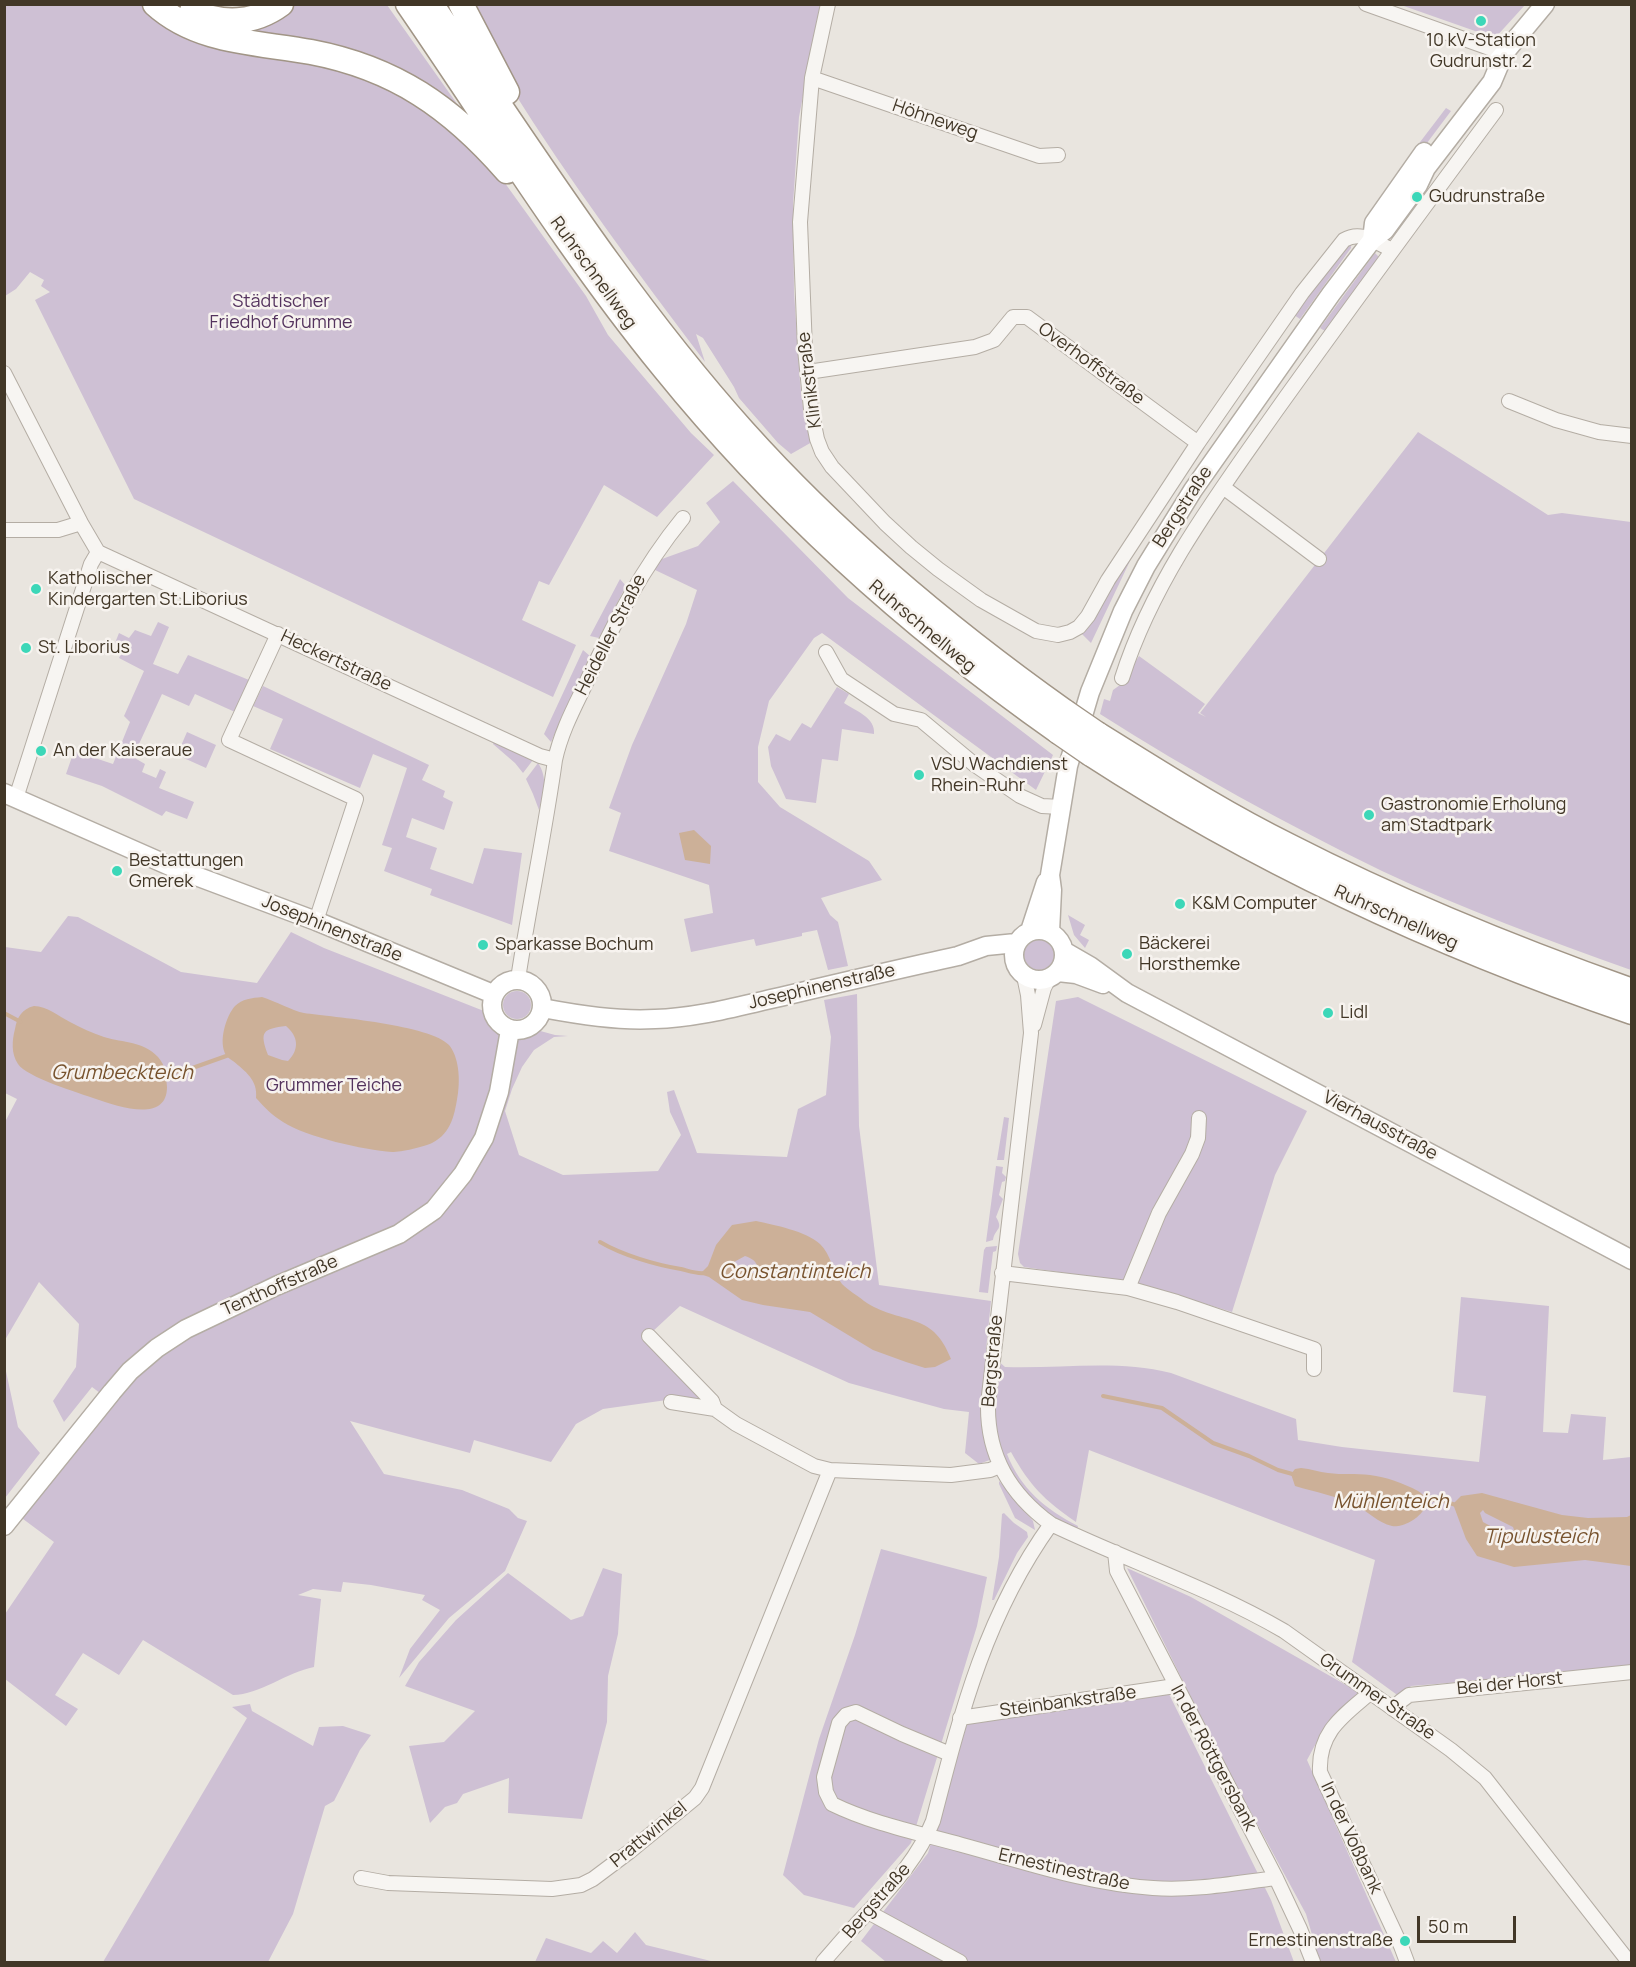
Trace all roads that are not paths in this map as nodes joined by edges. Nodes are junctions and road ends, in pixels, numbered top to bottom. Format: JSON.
{"nodes":[{"id":1,"x":155,"y":4,"type":"edge"},
{"id":2,"x":182,"y":4,"type":"edge"},
{"id":3,"x":281,"y":4,"type":"edge"},
{"id":4,"x":408,"y":4,"type":"edge"},
{"id":5,"x":431,"y":4,"type":"edge"},
{"id":6,"x":461,"y":4,"type":"edge"},
{"id":7,"x":828,"y":4,"type":"edge"},
{"id":8,"x":1366,"y":4,"type":"edge"},
{"id":9,"x":1545,"y":4,"type":"edge"},
{"id":10,"x":1503,"y":56,"type":"junction"},
{"id":11,"x":812,"y":78,"type":"junction"},
{"id":12,"x":1496,"y":110,"type":"dead end"},
{"id":13,"x":1058,"y":155,"type":"dead end"},
{"id":14,"x":543,"y":168,"type":"junction"},
{"id":15,"x":1372,"y":240,"type":"junction"},
{"id":16,"x":574,"y":249,"type":"junction"},
{"id":17,"x":1392,"y":250,"type":"junction"},
{"id":18,"x":808,"y":372,"type":"junction"},
{"id":19,"x":4,"y":373,"type":"edge"},
{"id":20,"x":1509,"y":401,"type":"dead end"},
{"id":21,"x":1632,"y":436,"type":"edge"},
{"id":22,"x":1198,"y":442,"type":"junction"},
{"id":23,"x":741,"y":444,"type":"junction"},
{"id":24,"x":1223,"y":487,"type":"junction"},
{"id":25,"x":682,"y":518,"type":"dead end"},
{"id":26,"x":81,"y":523,"type":"junction"},
{"id":27,"x":4,"y":530,"type":"edge"},
{"id":28,"x":98,"y":552,"type":"junction"},
{"id":29,"x":1319,"y":558,"type":"dead end"},
{"id":30,"x":1088,"y":616,"type":"joint"},
{"id":31,"x":278,"y":634,"type":"junction"},
{"id":32,"x":826,"y":652,"type":"dead end"},
{"id":33,"x":1122,"y":678,"type":"dead end"},
{"id":34,"x":1094,"y":744,"type":"junction"},
{"id":35,"x":555,"y":760,"type":"junction"},
{"id":36,"x":10,"y":796,"type":"edge"},
{"id":37,"x":1061,"y":807,"type":"junction"},
{"id":38,"x":1050,"y":875,"type":"junction"},
{"id":39,"x":316,"y":921,"type":"junction"},
{"id":40,"x":1030,"y":931,"type":"junction"},
{"id":41,"x":1050,"y":932,"type":"junction"},
{"id":42,"x":1016,"y":943,"type":"junction"},
{"id":43,"x":1064,"y":951,"type":"junction"},
{"id":44,"x":958,"y":956,"type":"junction"},
{"id":45,"x":1020,"y":970,"type":"junction"},
{"id":46,"x":1054,"y":975,"type":"junction"},
{"id":47,"x":518,"y":980,"type":"junction"},
{"id":48,"x":1632,"y":991,"type":"edge"},
{"id":49,"x":1127,"y":993,"type":"junction"},
{"id":50,"x":493,"y":994,"type":"junction"},
{"id":51,"x":542,"y":1008,"type":"junction"},
{"id":52,"x":1632,"y":1012,"type":"edge"},
{"id":53,"x":510,"y":1030,"type":"junction"},
{"id":54,"x":1031,"y":1033,"type":"junction"},
{"id":55,"x":1199,"y":1118,"type":"dead end"},
{"id":56,"x":1632,"y":1260,"type":"edge"},
{"id":57,"x":1002,"y":1273,"type":"junction"},
{"id":58,"x":1128,"y":1288,"type":"junction"},
{"id":59,"x":649,"y":1336,"type":"dead end"},
{"id":60,"x":1314,"y":1369,"type":"dead end"},
{"id":61,"x":671,"y":1402,"type":"dead end"},
{"id":62,"x":715,"y":1409,"type":"junction"},
{"id":63,"x":1000,"y":1466,"type":"junction"},
{"id":64,"x":830,"y":1470,"type":"junction"},
{"id":65,"x":1051,"y":1524,"type":"junction"},
{"id":66,"x":4,"y":1526,"type":"edge"},
{"id":67,"x":1116,"y":1552,"type":"junction"},
{"id":68,"x":1632,"y":1672,"type":"edge"},
{"id":69,"x":1175,"y":1686,"type":"junction"},
{"id":70,"x":1370,"y":1693,"type":"junction"},
{"id":71,"x":1394,"y":1710,"type":"junction"},
{"id":72,"x":960,"y":1718,"type":"junction"},
{"id":73,"x":950,"y":1754,"type":"junction"},
{"id":74,"x":927,"y":1836,"type":"junction"},
{"id":75,"x":361,"y":1878,"type":"dead end"},
{"id":76,"x":1276,"y":1878,"type":"junction"},
{"id":77,"x":868,"y":1912,"type":"junction"},
{"id":78,"x":823,"y":1962,"type":"edge"},
{"id":79,"x":960,"y":1962,"type":"edge"},
{"id":80,"x":1313,"y":1962,"type":"edge"},
{"id":81,"x":1407,"y":1962,"type":"edge"},
{"id":82,"x":1629,"y":1962,"type":"edge"}],
"edges":[{"from":1,"to":16,"type":"highway"},
{"from":2,"to":3,"type":"highway"},
{"from":4,"to":16,"type":"highway","name":"Ruhrschnellweg"},
{"from":5,"to":14,"type":"highway","name":"Ruhrschnellweg"},
{"from":6,"to":14,"type":"highway"},
{"from":7,"to":11,"type":"street","name":"Klinikstraße"},
{"from":8,"to":10,"type":"street"},
{"from":9,"to":10,"type":"street","name":"Bergstraße"},
{"from":10,"to":15,"type":"street","name":"Bergstraße"},
{"from":11,"to":13,"type":"street","name":"Höhneweg"},
{"from":11,"to":18,"type":"street","name":"Klinikstraße"},
{"from":12,"to":17,"type":"street","name":"Bergstraße"},
{"from":14,"to":23,"type":"highway","name":"Ruhrschnellweg"},
{"from":15,"to":17,"type":"street","name":"Bergstraße"},
{"from":15,"to":22,"type":"street","name":"Bergstraße"},
{"from":15,"to":37,"type":"street","name":"Bergstraße"},
{"from":16,"to":23,"type":"highway","name":"Ruhrschnellweg"},
{"from":17,"to":24,"type":"street","name":"Bergstraße"},
{"from":18,"to":22,"type":"street","name":"Overhoffstraße"},
{"from":18,"to":30,"type":"street","name":"Klinikstraße"},
{"from":19,"to":26,"type":"street"},
{"from":20,"to":21,"type":"street"},
{"from":22,"to":30,"type":"street","name":"Bergstraße"},
{"from":23,"to":34,"type":"highway","name":"Ruhrschnellweg","bridge":true},
{"from":24,"to":29,"type":"street","name":"Bergstraße"},
{"from":24,"to":33,"type":"street","name":"Bergstraße"},
{"from":25,"to":35,"type":"street","name":"Heideller Straße"},
{"from":26,"to":27,"type":"street"},
{"from":26,"to":28,"type":"street"},
{"from":28,"to":31,"type":"street","name":"Heckertstraße"},
{"from":28,"to":36,"type":"street"},
{"from":31,"to":35,"type":"street","name":"Heckertstraße"},
{"from":31,"to":39,"type":"street"},
{"from":32,"to":37,"type":"street"},
{"from":34,"to":48,"type":"highway","name":"Ruhrschnellweg"},
{"from":34,"to":52,"type":"highway","name":"Ruhrschnellweg"},
{"from":35,"to":47,"type":"street"},
{"from":36,"to":39,"type":"street","name":"Josephinenstraße"},
{"from":37,"to":38,"type":"street","name":"Bergstraße"},
{"from":38,"to":40,"type":"street","name":"Bergstraße"},
{"from":38,"to":41,"type":"street","name":"Bergstraße"},
{"from":39,"to":50,"type":"street","name":"Josephinenstraße"},
{"from":40,"to":41,"type":"street"},
{"from":40,"to":42,"type":"street"},
{"from":41,"to":43,"type":"street"},
{"from":42,"to":44,"type":"street","name":"Josephinenstraße"},
{"from":42,"to":45,"type":"street","name":"Bergstraße"},
{"from":43,"to":46,"type":"street","name":"Bergstraße"},
{"from":43,"to":49,"type":"street","name":"Vierhausstraße"},
{"from":44,"to":45,"type":"street","name":"Josephinenstraße"},
{"from":44,"to":51,"type":"street","name":"Josephinenstraße"},
{"from":45,"to":46,"type":"street"},
{"from":45,"to":54,"type":"street","name":"Bergstraße"},
{"from":46,"to":49,"type":"street","name":"Vierhausstraße"},
{"from":46,"to":54,"type":"street","name":"Bergstraße"},
{"from":47,"to":50,"type":"street"},
{"from":47,"to":51,"type":"street"},
{"from":49,"to":56,"type":"street","name":"Vierhausstraße"},
{"from":50,"to":53,"type":"street"},
{"from":51,"to":53,"type":"street"},
{"from":53,"to":66,"type":"street","name":"Tenthoffstraße"},
{"from":54,"to":57,"type":"street","name":"Bergstraße"},
{"from":55,"to":58,"type":"street"},
{"from":57,"to":58,"type":"street"},
{"from":57,"to":63,"type":"street","name":"Bergstraße"},
{"from":58,"to":60,"type":"street"},
{"from":59,"to":62,"type":"street"},
{"from":61,"to":62,"type":"street"},
{"from":62,"to":64,"type":"street"},
{"from":63,"to":64,"type":"street"},
{"from":63,"to":65,"type":"street","name":"Bergstraße"},
{"from":64,"to":75,"type":"street","name":"Prattwinkel"},
{"from":65,"to":67,"type":"street","name":"Grummer Straße"},
{"from":65,"to":72,"type":"street","name":"Bergstraße"},
{"from":67,"to":69,"type":"street","name":"In der Röttgersbank"},
{"from":67,"to":70,"type":"street","name":"Grummer Straße"},
{"from":68,"to":71,"type":"street","name":"Bei der Horst"},
{"from":69,"to":72,"type":"street","name":"Steinbankstraße"},
{"from":69,"to":76,"type":"street","name":"In der Röttgersbank"},
{"from":70,"to":71,"type":"street","name":"Grummer Straße"},
{"from":70,"to":81,"type":"street","name":"In der Voßbank"},
{"from":71,"to":82,"type":"street","name":"Grummer Straße"},
{"from":72,"to":73,"type":"street","name":"Bergstraße"},
{"from":73,"to":74,"type":"street","name":"Bergstraße"},
{"from":73,"to":74,"type":"street"},
{"from":74,"to":76,"type":"street","name":"Ernestinestraße"},
{"from":74,"to":77,"type":"street","name":"Bergstraße"},
{"from":76,"to":80,"type":"street","name":"In der Röttgersbank"},
{"from":77,"to":78,"type":"street","name":"Bergstraße"},
{"from":77,"to":79,"type":"street"}]}
